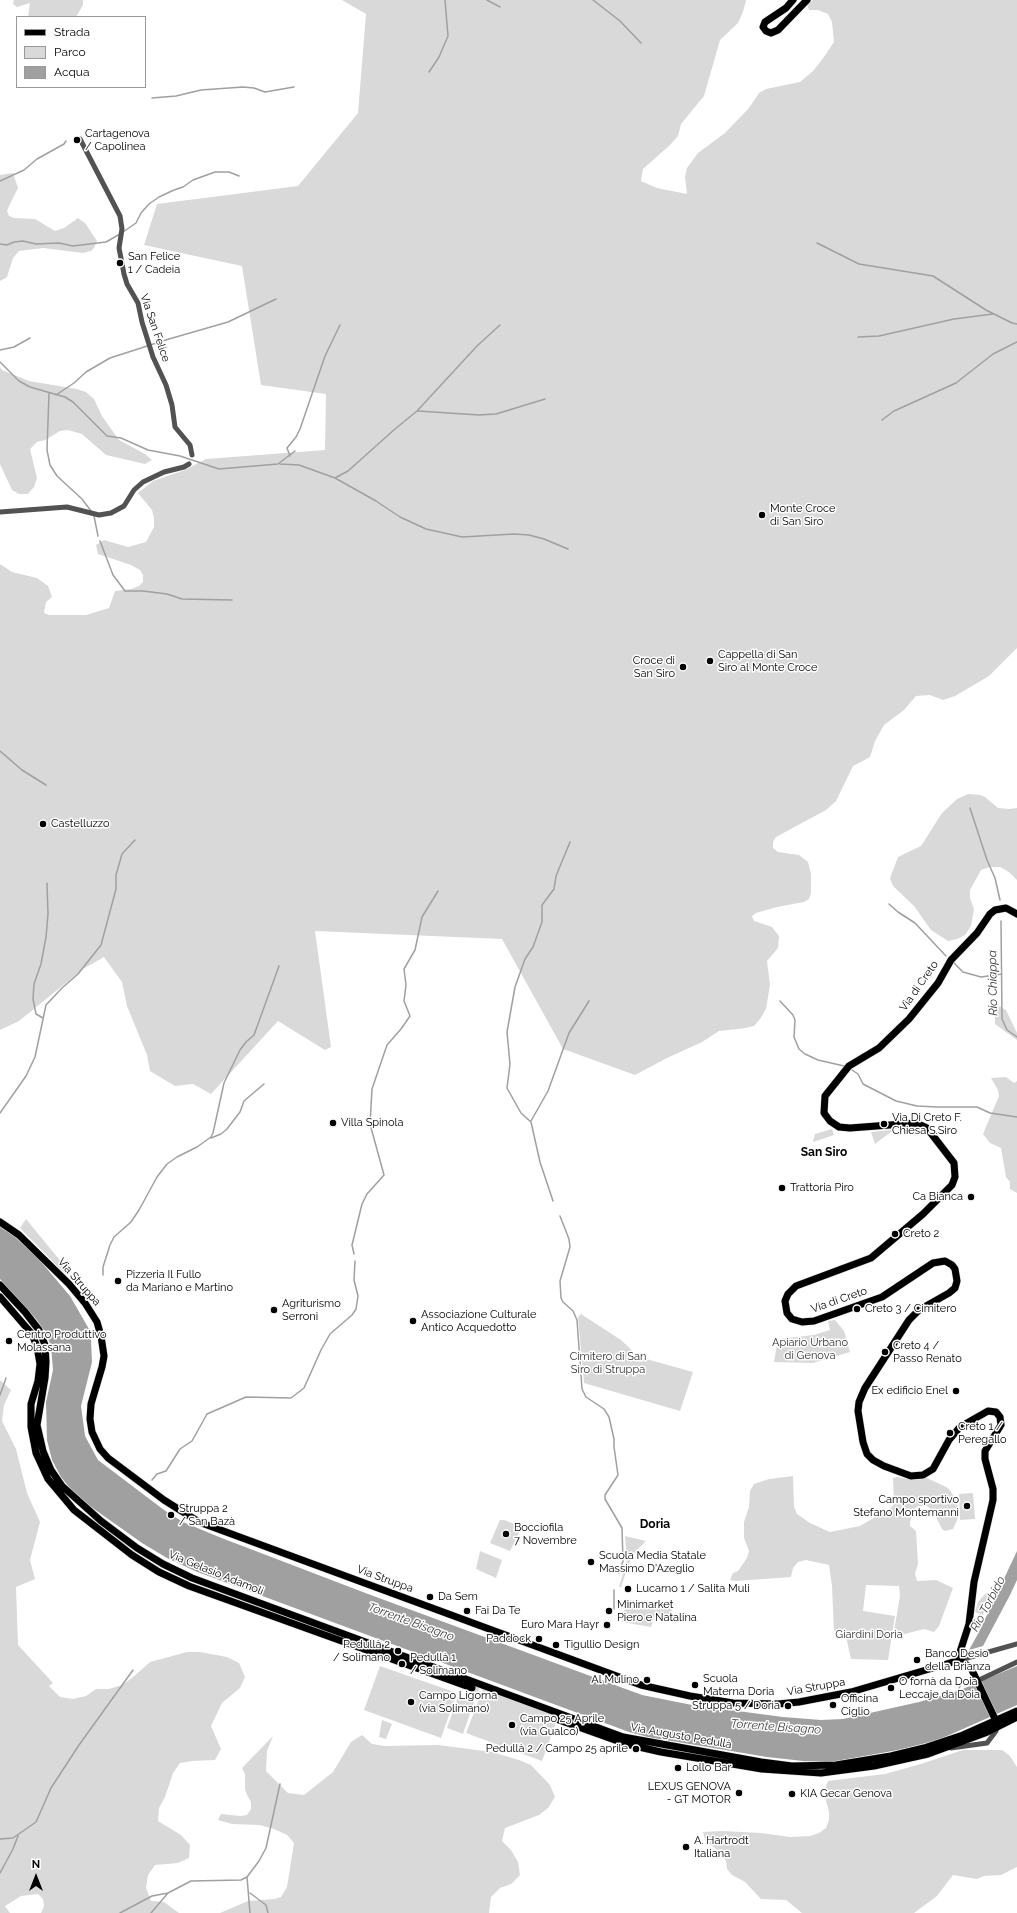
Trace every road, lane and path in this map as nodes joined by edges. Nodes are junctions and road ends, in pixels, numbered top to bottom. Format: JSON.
{"nodes":[{"id":1,"x":792,"y":0,"type":"edge"},
{"id":2,"x":807,"y":0,"type":"edge"},
{"id":3,"x":80,"y":139,"type":"dead end"},
{"id":4,"x":192,"y":455,"type":"dead end"},
{"id":5,"x":189,"y":464,"type":"dead end"},
{"id":6,"x":0,"y":512,"type":"edge"},
{"id":7,"x":1017,"y":914,"type":"edge"},
{"id":8,"x":0,"y":1222,"type":"edge"},
{"id":9,"x":0,"y":1285,"type":"edge"},
{"id":10,"x":0,"y":1297,"type":"edge"},
{"id":11,"x":365,"y":1642,"type":"joint"},
{"id":12,"x":1017,"y":1644,"type":"edge"},
{"id":13,"x":979,"y":1655,"type":"junction"},
{"id":14,"x":960,"y":1660,"type":"junction"},
{"id":15,"x":1017,"y":1662,"type":"edge"},
{"id":16,"x":972,"y":1668,"type":"junction"},
{"id":17,"x":978,"y":1682,"type":"junction"},
{"id":18,"x":472,"y":1688,"type":"tunnel mouth"},
{"id":19,"x":1017,"y":1711,"type":"edge"},
{"id":20,"x":1017,"y":1717,"type":"edge"},
{"id":21,"x":559,"y":1720,"type":"tunnel mouth"},
{"id":22,"x":996,"y":1721,"type":"junction"}],
"edges":[{"from":1,"to":2,"type":"main road"},
{"from":3,"to":4,"type":"street","name":"Via San Felice"},
{"from":5,"to":6,"type":"street"},
{"from":7,"to":14,"type":"main road","name":"Via di Creto"},
{"from":8,"to":14,"type":"main road","name":"Via Struppa"},
{"from":9,"to":11,"type":"main road","name":"Via Gelasio Adamoli"},
{"from":10,"to":18,"type":"main road","name":"Via Gelasio Adamoli"},
{"from":11,"to":22,"type":"main road","name":"Via Augusto Pedullà"},
{"from":12,"to":13,"type":"street","name":"Via Struppa"},
{"from":13,"to":14,"type":"street","name":"Via Struppa"},
{"from":13,"to":16,"type":"street"},
{"from":14,"to":16,"type":"main road"},
{"from":15,"to":17,"type":"street"},
{"from":16,"to":17,"type":"main road"},
{"from":17,"to":22,"type":"main road"},
{"from":19,"to":22,"type":"main road"},
{"from":20,"to":22,"type":"main road","name":"Via Augusto Pedullà"},
{"from":21,"to":22,"type":"main road","name":"Via Augusto Pedullà"}]}
